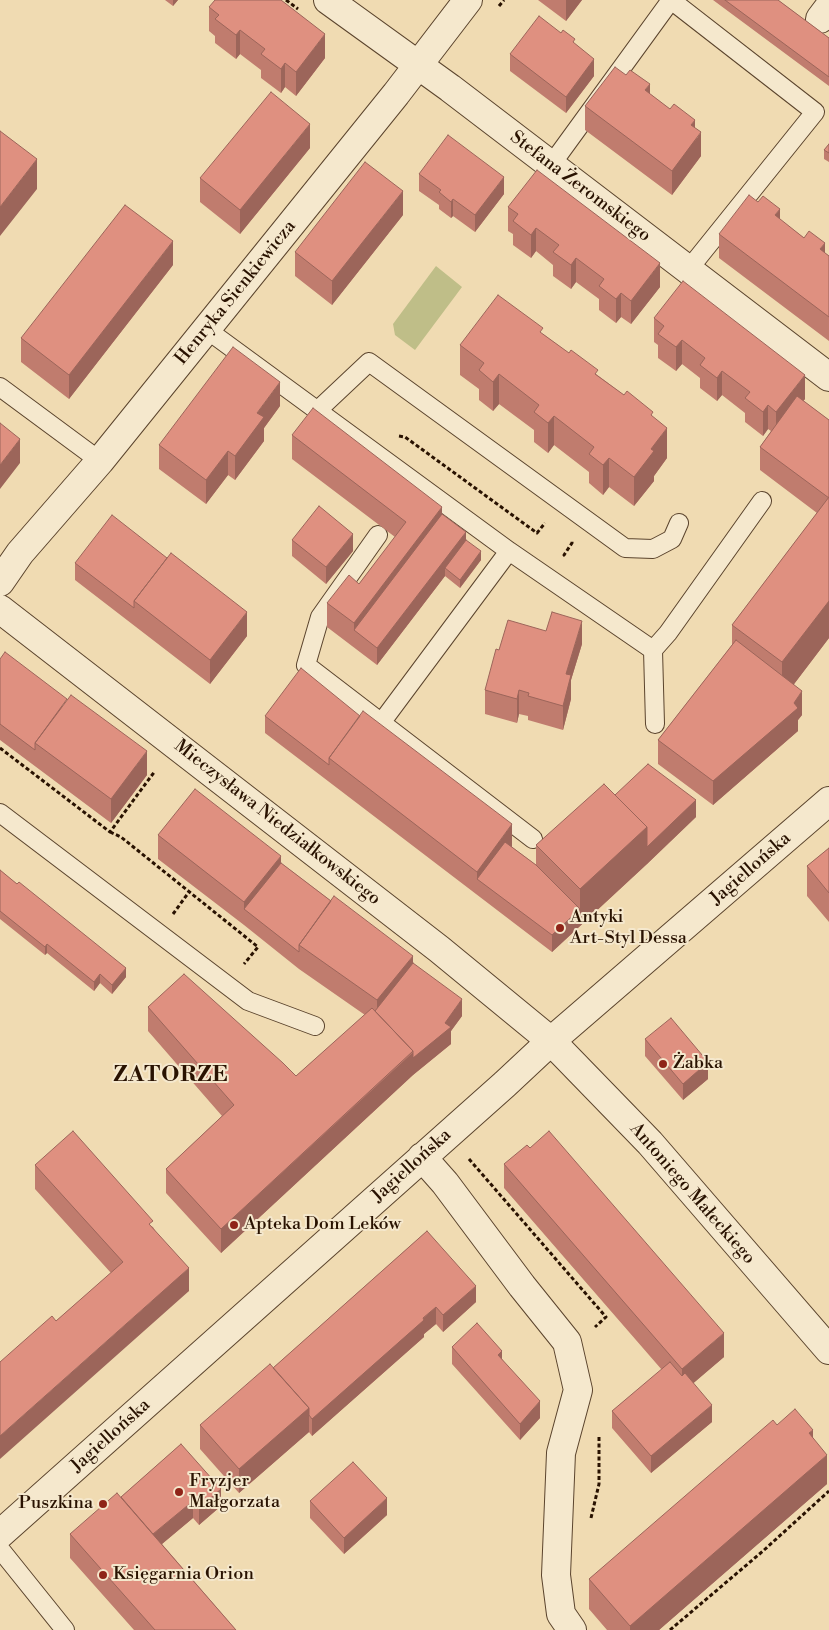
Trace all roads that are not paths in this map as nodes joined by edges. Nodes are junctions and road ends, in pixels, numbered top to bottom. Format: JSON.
{"nodes":[{"id":1,"x":328,"y":0,"type":"edge"},
{"id":2,"x":468,"y":0,"type":"edge"},
{"id":3,"x":419,"y":65,"type":"junction"},
{"id":4,"x":551,"y":165,"type":"junction"},
{"id":5,"x":688,"y":270,"type":"junction"},
{"id":6,"x":206,"y":329,"type":"junction"},
{"id":7,"x":829,"y":377,"type":"edge"},
{"id":8,"x":0,"y":387,"type":"edge"},
{"id":9,"x":318,"y":410,"type":"junction"},
{"id":10,"x":100,"y":461,"type":"junction"},
{"id":11,"x":762,"y":501,"type":"dead end"},
{"id":12,"x":679,"y":523,"type":"dead end"},
{"id":13,"x":378,"y":535,"type":"dead end"},
{"id":14,"x":509,"y":551,"type":"junction"},
{"id":15,"x":0,"y":582,"type":"edge"},
{"id":16,"x":0,"y":609,"type":"edge"},
{"id":17,"x":653,"y":650,"type":"junction"},
{"id":18,"x":381,"y":723,"type":"junction"},
{"id":19,"x":655,"y":724,"type":"dead end"},
{"id":20,"x":829,"y":802,"type":"edge"},
{"id":21,"x":0,"y":813,"type":"edge"},
{"id":22,"x":534,"y":839,"type":"dead end"},
{"id":23,"x":315,"y":1026,"type":"dead end"},
{"id":24,"x":551,"y":1041,"type":"junction"},
{"id":25,"x":422,"y":1157,"type":"junction"},
{"id":26,"x":829,"y":1350,"type":"edge"},
{"id":27,"x":0,"y":1534,"type":"edge"},
{"id":28,"x":0,"y":1548,"type":"edge"},
{"id":29,"x":65,"y":1630,"type":"edge"},
{"id":30,"x":572,"y":1630,"type":"edge"}],
"edges":[{"from":1,"to":3,"type":"street","name":"Stefana Żeromskiego"},
{"from":2,"to":3,"type":"street","name":"Henryka Sienkiewicza"},
{"from":3,"to":4,"type":"street","name":"Stefana Żeromskiego"},
{"from":3,"to":6,"type":"street","name":"Henryka Sienkiewicza"},
{"from":4,"to":5,"type":"street","name":"Stefana Żeromskiego"},
{"from":4,"to":5,"type":"lane"},
{"from":5,"to":7,"type":"street","name":"Stefana Żeromskiego"},
{"from":6,"to":9,"type":"lane"},
{"from":6,"to":10,"type":"street","name":"Henryka Sienkiewicza"},
{"from":8,"to":10,"type":"lane"},
{"from":9,"to":12,"type":"lane"},
{"from":9,"to":14,"type":"lane"},
{"from":10,"to":15,"type":"street","name":"Henryka Sienkiewicza"},
{"from":11,"to":17,"type":"lane"},
{"from":13,"to":18,"type":"lane"},
{"from":14,"to":17,"type":"lane"},
{"from":14,"to":18,"type":"lane"},
{"from":16,"to":24,"type":"street","name":"Mieczysława Niedziałkowskiego"},
{"from":17,"to":19,"type":"lane"},
{"from":18,"to":22,"type":"lane"},
{"from":20,"to":24,"type":"street","name":"Jagiellońska"},
{"from":21,"to":23,"type":"lane"},
{"from":24,"to":25,"type":"street","name":"Jagiellońska"},
{"from":24,"to":26,"type":"street","name":"Antoniego Małeckiego"},
{"from":25,"to":27,"type":"street","name":"Jagiellońska"},
{"from":25,"to":30,"type":"street"},
{"from":28,"to":29,"type":"lane"}]}
